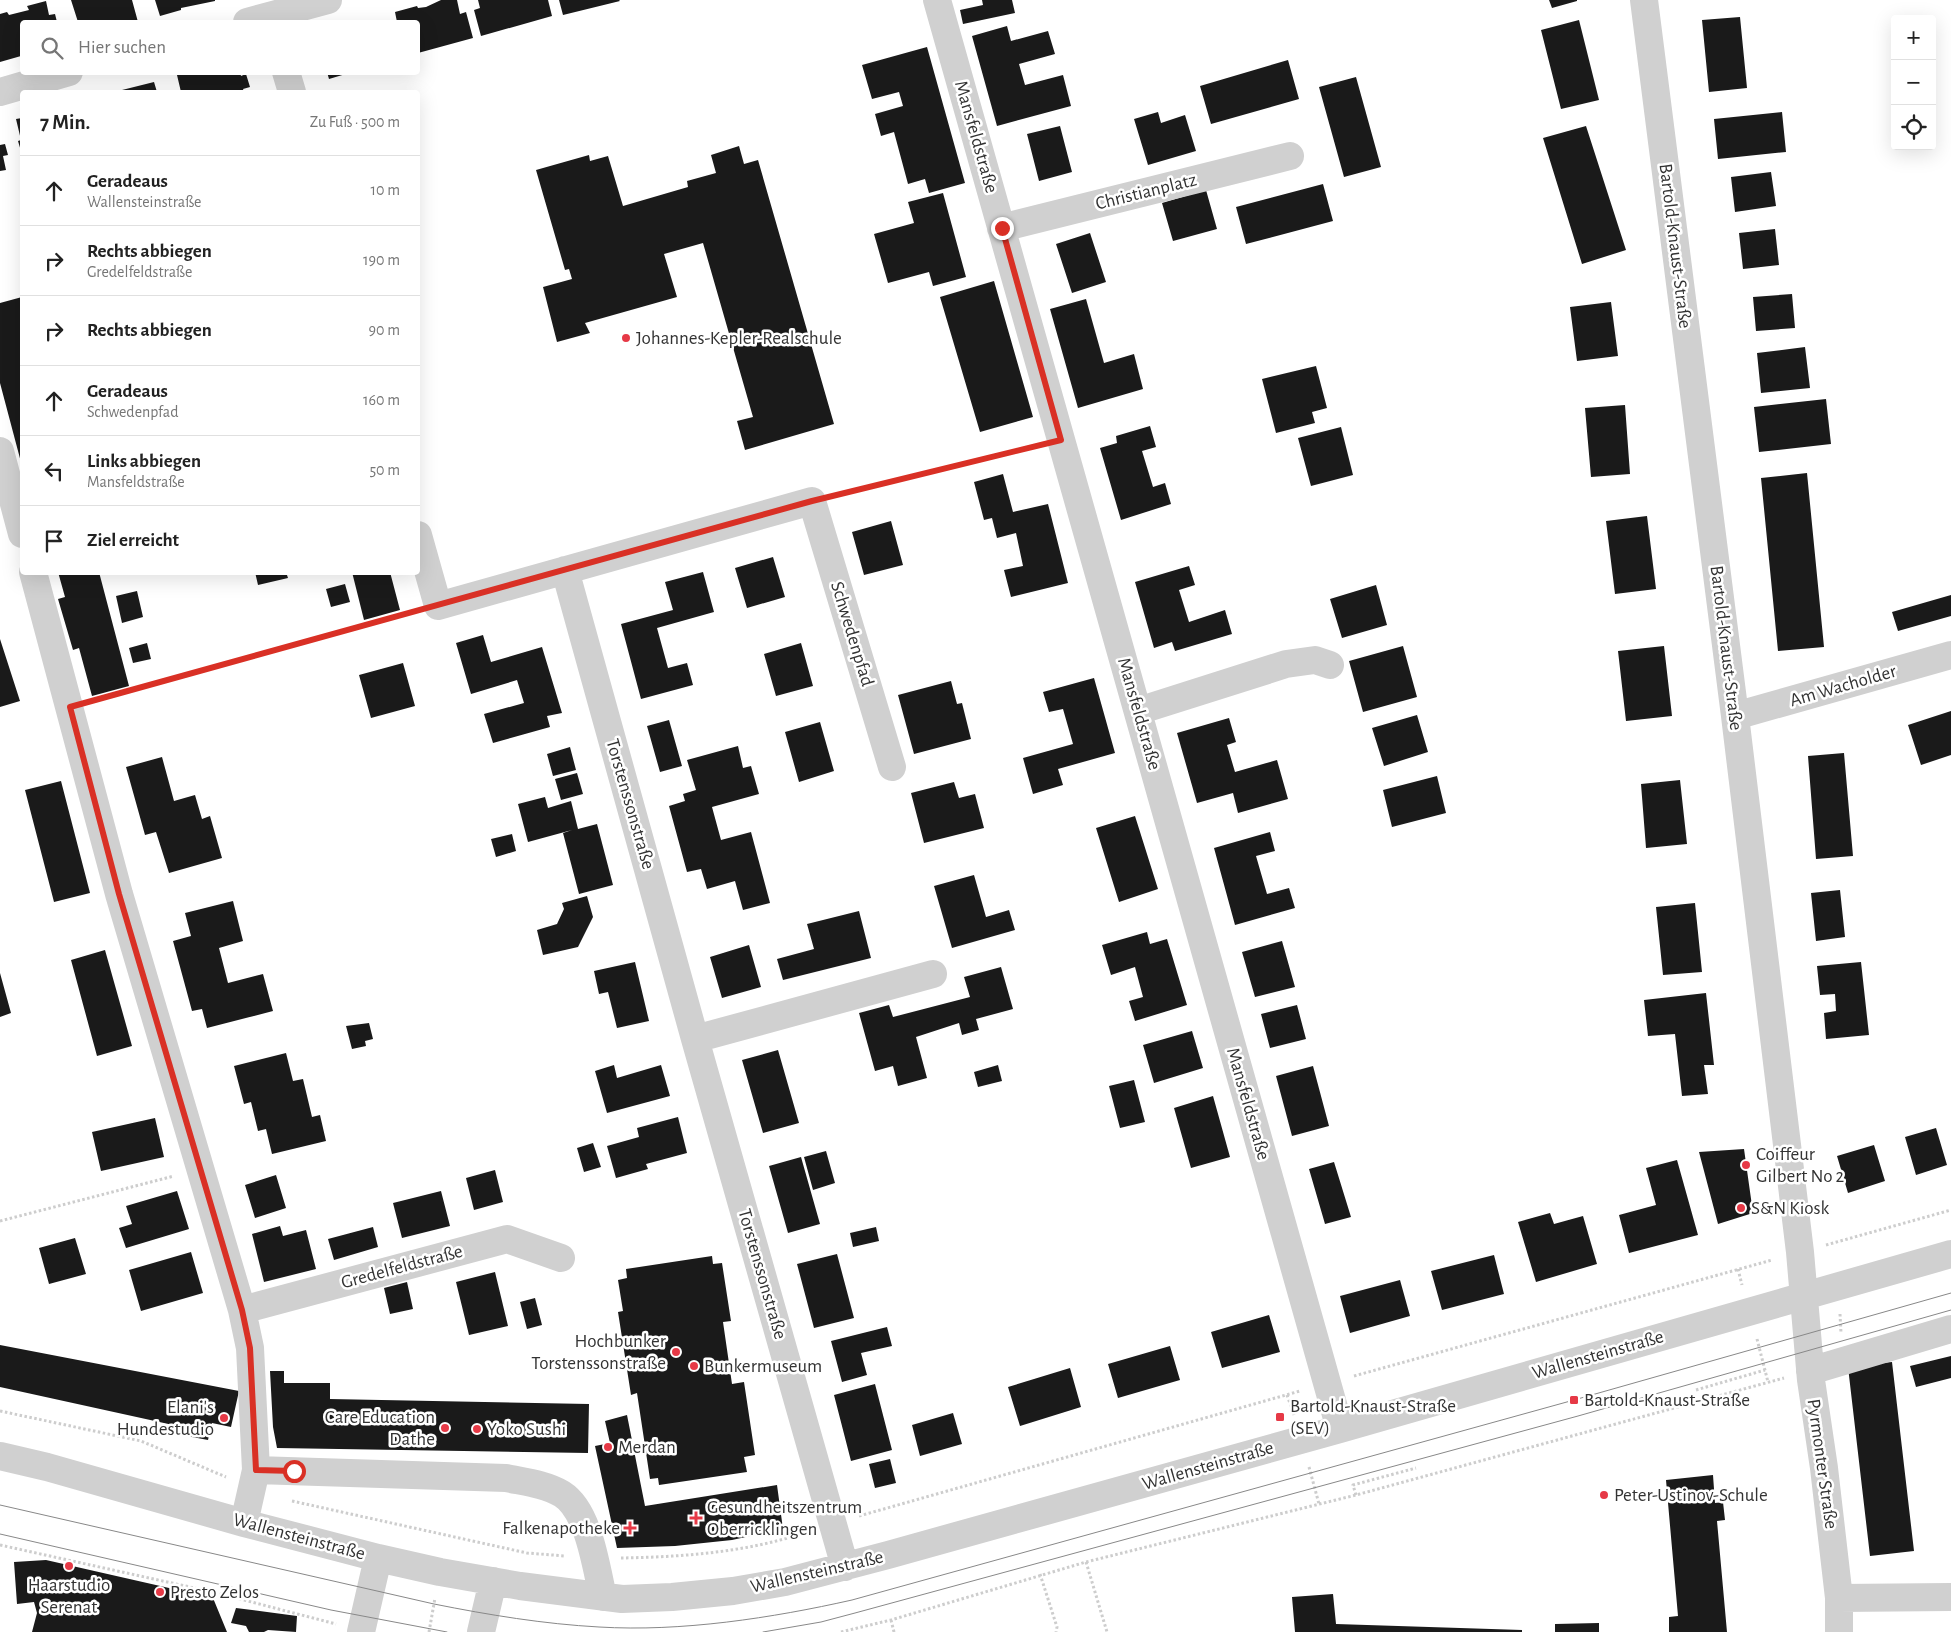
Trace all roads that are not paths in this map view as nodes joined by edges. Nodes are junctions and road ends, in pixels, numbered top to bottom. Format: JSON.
{"nodes":[{"id":1,"x":328,"y":0,"type":"edge"},
{"id":2,"x":937,"y":0,"type":"edge"},
{"id":3,"x":1644,"y":0,"type":"edge"},
{"id":4,"x":264,"y":15,"type":"edge"},
{"id":5,"x":59,"y":75,"type":"edge"},
{"id":6,"x":287,"y":75,"type":"edge"},
{"id":7,"x":291,"y":90,"type":"edge"},
{"id":8,"x":0,"y":92,"type":"edge"},
{"id":9,"x":1290,"y":156,"type":"dead end"},
{"id":10,"x":1002,"y":228,"type":"junction"},
{"id":11,"x":0,"y":451,"type":"edge"},
{"id":12,"x":20,"y":526,"type":"edge"},
{"id":13,"x":420,"y":542,"type":"edge"},
{"id":14,"x":565,"y":570,"type":"junction"},
{"id":15,"x":34,"y":575,"type":"edge"},
{"id":16,"x":1951,"y":655,"type":"edge"},
{"id":17,"x":1330,"y":665,"type":"dead end"},
{"id":18,"x":1138,"y":711,"type":"junction"},
{"id":19,"x":1735,"y":716,"type":"junction"},
{"id":20,"x":892,"y":767,"type":"dead end"},
{"id":21,"x":933,"y":974,"type":"dead end"},
{"id":22,"x":695,"y":1039,"type":"junction"},
{"id":23,"x":1951,"y":1254,"type":"edge"},
{"id":24,"x":561,"y":1258,"type":"dead end"},
{"id":25,"x":1804,"y":1296,"type":"junction"},
{"id":26,"x":242,"y":1310,"type":"junction"},
{"id":27,"x":1951,"y":1329,"type":"edge"},
{"id":28,"x":1810,"y":1371,"type":"junction"},
{"id":29,"x":1340,"y":1429,"type":"junction"},
{"id":30,"x":0,"y":1456,"type":"edge"},
{"id":31,"x":255,"y":1479,"type":"junction"},
{"id":32,"x":244,"y":1523,"type":"junction"},
{"id":33,"x":378,"y":1558,"type":"junction"},
{"id":34,"x":845,"y":1567,"type":"junction"},
{"id":35,"x":493,"y":1581,"type":"junction"},
{"id":36,"x":603,"y":1597,"type":"junction"},
{"id":37,"x":1951,"y":1597,"type":"edge"},
{"id":38,"x":1838,"y":1598,"type":"junction"},
{"id":39,"x":361,"y":1631,"type":"edge"},
{"id":40,"x":481,"y":1632,"type":"edge"},
{"id":41,"x":1839,"y":1632,"type":"edge"}],
"edges":[{"from":1,"to":4,"type":"street"},
{"from":2,"to":10,"type":"street","name":"Mansfeldstraße"},
{"from":3,"to":19,"type":"street","name":"Bartold-Knaust-Straße"},
{"from":5,"to":8,"type":"street"},
{"from":6,"to":7,"type":"street"},
{"from":9,"to":10,"type":"street","name":"Christianplatz"},
{"from":10,"to":18,"type":"street","name":"Mansfeldstraße"},
{"from":11,"to":12,"type":"street"},
{"from":13,"to":14,"type":"street"},
{"from":14,"to":20,"type":"street","name":"Schwedenpfad"},
{"from":14,"to":22,"type":"street","name":"Torstenssonstraße"},
{"from":15,"to":26,"type":"street"},
{"from":16,"to":19,"type":"street","name":"Am Wacholder"},
{"from":17,"to":18,"type":"street"},
{"from":18,"to":29,"type":"street","name":"Mansfeldstraße"},
{"from":19,"to":25,"type":"street","name":"Bartold-Knaust-Straße"},
{"from":21,"to":22,"type":"street"},
{"from":22,"to":34,"type":"street","name":"Torstenssonstraße"},
{"from":23,"to":25,"type":"street","name":"Wallensteinstraße"},
{"from":24,"to":26,"type":"street","name":"Gredelfeldstraße"},
{"from":25,"to":28,"type":"street","name":"Pyrmonter Straße"},
{"from":25,"to":29,"type":"street","name":"Wallensteinstraße"},
{"from":26,"to":31,"type":"street"},
{"from":27,"to":28,"type":"street"},
{"from":28,"to":38,"type":"street","name":"Pyrmonter Straße"},
{"from":29,"to":34,"type":"street","name":"Wallensteinstraße"},
{"from":30,"to":32,"type":"street","name":"Wallensteinstraße"},
{"from":31,"to":32,"type":"street"},
{"from":31,"to":36,"type":"street"},
{"from":32,"to":33,"type":"street","name":"Wallensteinstraße"},
{"from":33,"to":35,"type":"street","name":"Wallensteinstraße"},
{"from":33,"to":39,"type":"street"},
{"from":34,"to":36,"type":"street","name":"Wallensteinstraße"},
{"from":35,"to":36,"type":"street","name":"Wallensteinstraße"},
{"from":35,"to":40,"type":"street"},
{"from":37,"to":38,"type":"street"},
{"from":38,"to":41,"type":"street","name":"Pyrmonter Straße"}]}
